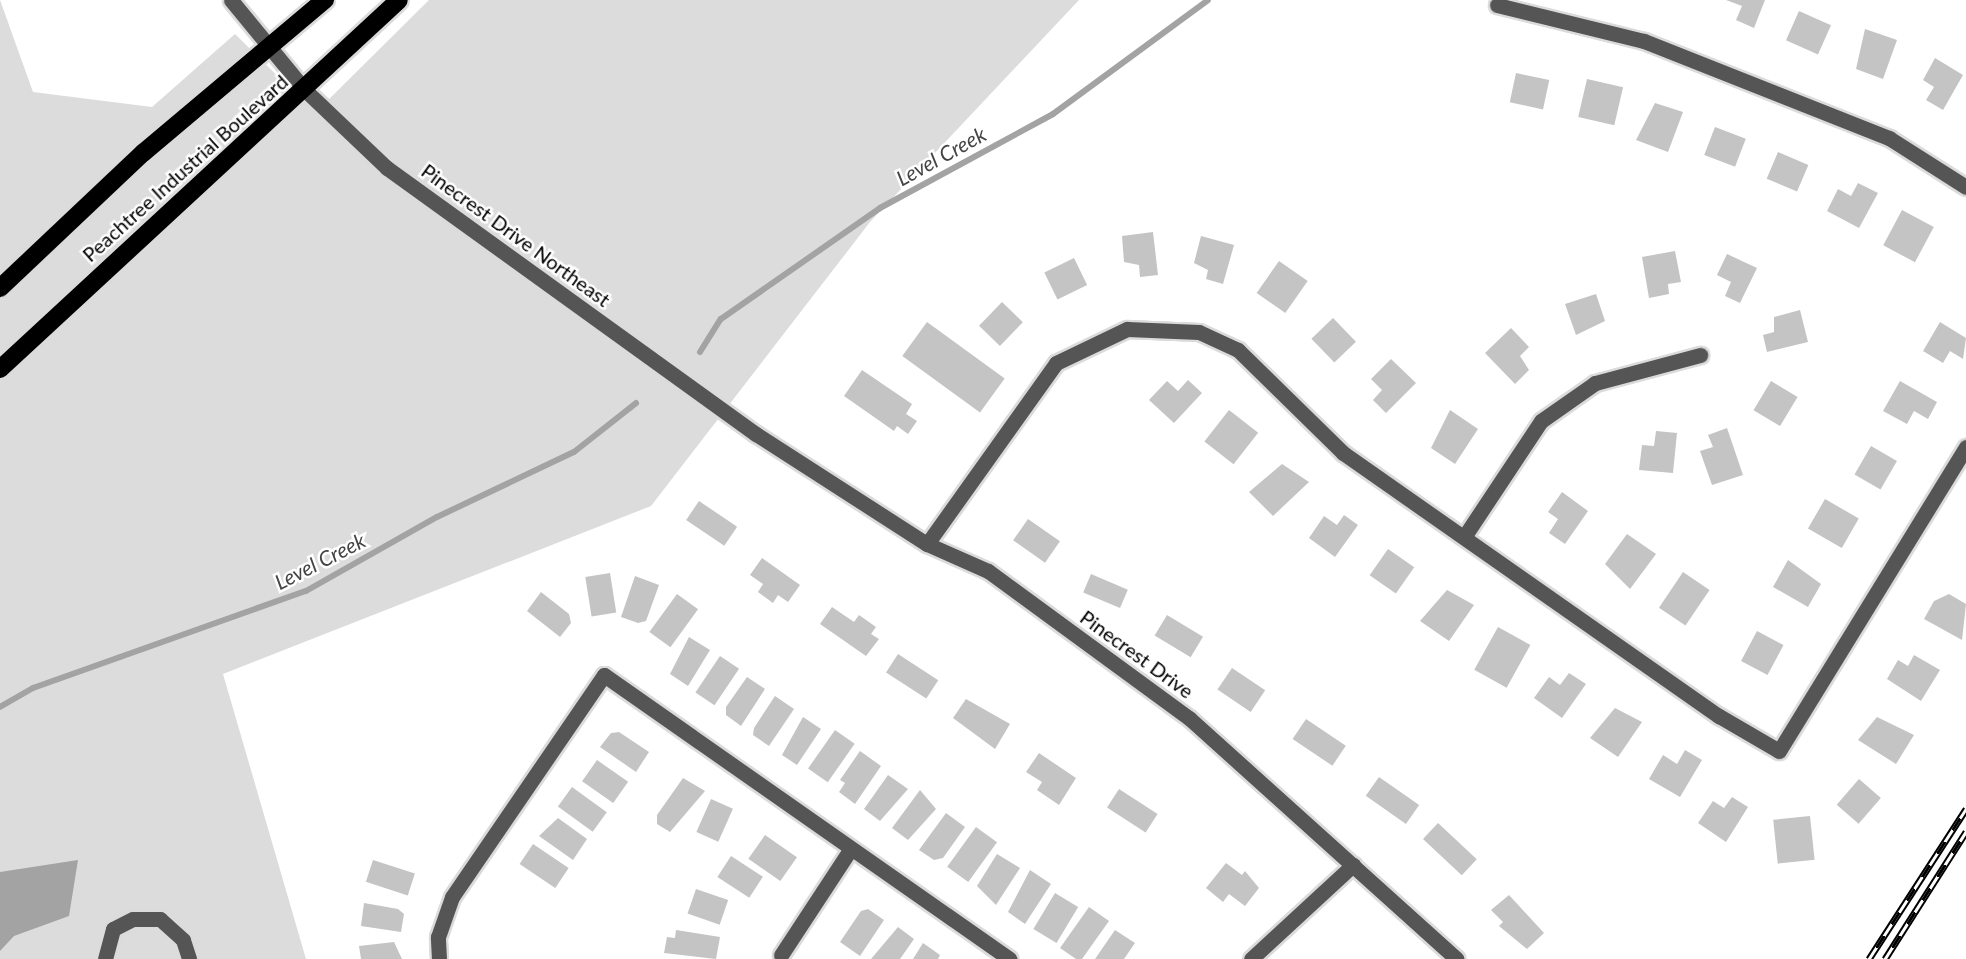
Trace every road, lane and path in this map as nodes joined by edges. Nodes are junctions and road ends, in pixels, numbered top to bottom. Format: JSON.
{"nodes":[{"id":1,"x":231,"y":0,"type":"edge"},
{"id":2,"x":325,"y":0,"type":"edge"},
{"id":3,"x":399,"y":0,"type":"edge"},
{"id":4,"x":1497,"y":6,"type":"dead end"},
{"id":5,"x":271,"y":48,"type":"junction"},
{"id":6,"x":306,"y":90,"type":"junction"},
{"id":7,"x":1966,"y":187,"type":"edge"},
{"id":8,"x":0,"y":288,"type":"edge"},
{"id":9,"x":1700,"y":355,"type":"dead end"},
{"id":10,"x":0,"y":369,"type":"edge"},
{"id":11,"x":756,"y":434,"type":"joint"},
{"id":12,"x":1966,"y":447,"type":"edge"},
{"id":13,"x":1464,"y":537,"type":"junction"},
{"id":14,"x":927,"y":544,"type":"junction"},
{"id":15,"x":850,"y":850,"type":"junction"},
{"id":16,"x":1353,"y":865,"type":"junction"},
{"id":17,"x":781,"y":955,"type":"dead end"},
{"id":18,"x":105,"y":959,"type":"edge"},
{"id":19,"x":189,"y":959,"type":"edge"},
{"id":20,"x":439,"y":959,"type":"edge"},
{"id":21,"x":1009,"y":959,"type":"edge"},
{"id":22,"x":1251,"y":959,"type":"edge"},
{"id":23,"x":1457,"y":959,"type":"edge"}],
"edges":[{"from":1,"to":5,"type":"street","name":"Pinecrest Drive Northeast"},
{"from":2,"to":5,"type":"highway","name":"Peachtree Industrial Boulevard"},
{"from":3,"to":6,"type":"highway","name":"Peachtree Industrial Boulevard"},
{"from":4,"to":7,"type":"street"},
{"from":5,"to":6,"type":"street","name":"Pinecrest Drive Northeast"},
{"from":5,"to":8,"type":"highway","name":"Peachtree Industrial Boulevard"},
{"from":6,"to":10,"type":"highway","name":"Peachtree Industrial Boulevard"},
{"from":6,"to":11,"type":"street","name":"Pinecrest Drive Northeast"},
{"from":9,"to":13,"type":"street"},
{"from":11,"to":14,"type":"street","name":"Pinecrest Drive"},
{"from":12,"to":13,"type":"street"},
{"from":13,"to":14,"type":"street"},
{"from":14,"to":16,"type":"street","name":"Pinecrest Drive"},
{"from":15,"to":17,"type":"street"},
{"from":15,"to":20,"type":"street"},
{"from":15,"to":21,"type":"street"},
{"from":16,"to":22,"type":"street"},
{"from":16,"to":23,"type":"street","name":"Pinecrest Drive"},
{"from":18,"to":19,"type":"street"}]}
